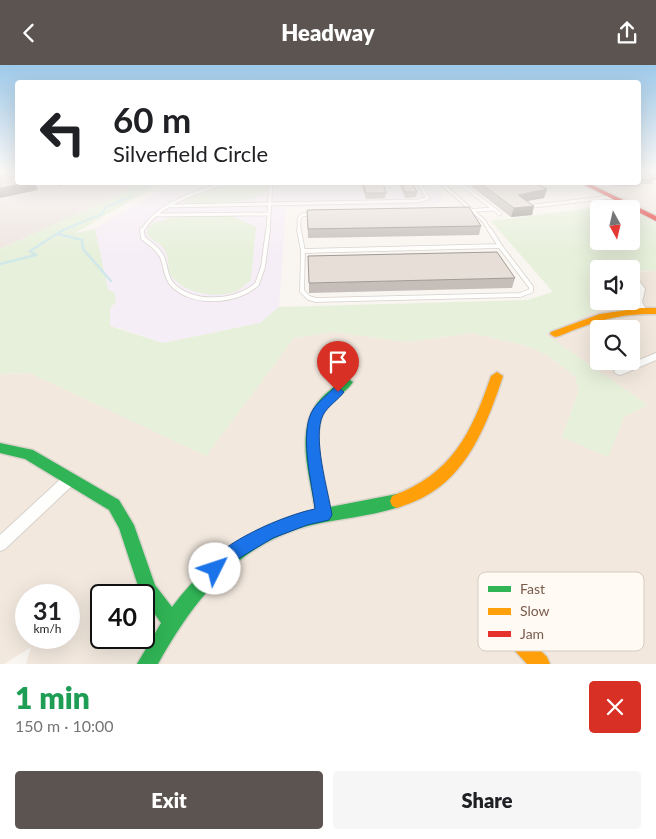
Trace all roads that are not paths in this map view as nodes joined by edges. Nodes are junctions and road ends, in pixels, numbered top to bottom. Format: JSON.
{"nodes":[{"id":1,"x":180,"y":200,"type":"edge"},
{"id":2,"x":271,"y":200,"type":"edge"},
{"id":3,"x":423,"y":200,"type":"edge"},
{"id":4,"x":460,"y":200,"type":"edge"},
{"id":5,"x":481,"y":200,"type":"edge"},
{"id":6,"x":586,"y":200,"type":"edge"},
{"id":7,"x":618,"y":200,"type":"edge"},
{"id":8,"x":271,"y":204,"type":"junction"},
{"id":9,"x":170,"y":206,"type":"junction"},
{"id":10,"x":534,"y":206,"type":"edge"},
{"id":11,"x":492,"y":209,"type":"junction"},
{"id":12,"x":464,"y":211,"type":"edge"},
{"id":13,"x":473,"y":211,"type":"junction"},
{"id":14,"x":319,"y":213,"type":"edge"},
{"id":15,"x":270,"y":214,"type":"junction"},
{"id":16,"x":500,"y":214,"type":"dead end"},
{"id":17,"x":157,"y":215,"type":"junction"},
{"id":18,"x":656,"y":219,"type":"edge"},
{"id":19,"x":500,"y":246,"type":"junction"},
{"id":20,"x":303,"y":251,"type":"junction"},
{"id":21,"x":640,"y":306,"type":"edge"},
{"id":22,"x":643,"y":311,"type":"junction"},
{"id":23,"x":656,"y":311,"type":"edge"},
{"id":24,"x":555,"y":334,"type":"dead end"},
{"id":25,"x":656,"y":356,"type":"edge"},
{"id":26,"x":619,"y":372,"type":"dead end"},
{"id":27,"x":497,"y":376,"type":"dead end"},
{"id":28,"x":347,"y":382,"type":"dead end"},
{"id":29,"x":0,"y":447,"type":"edge"},
{"id":30,"x":70,"y":479,"type":"junction"},
{"id":31,"x":324,"y":515,"type":"junction"},
{"id":32,"x":0,"y":544,"type":"edge"},
{"id":33,"x":170,"y":621,"type":"junction"},
{"id":34,"x":528,"y":651,"type":"edge"},
{"id":35,"x":147,"y":664,"type":"edge"},
{"id":36,"x":540,"y":664,"type":"edge"}],
"edges":[{"from":1,"to":9,"type":"lane"},
{"from":2,"to":8,"type":"lane"},
{"from":3,"to":8,"type":"lane"},
{"from":4,"to":13,"type":"lane"},
{"from":5,"to":11,"type":"lane"},
{"from":6,"to":10,"type":"lane"},
{"from":7,"to":18,"type":"street"},
{"from":8,"to":9,"type":"lane"},
{"from":8,"to":15,"type":"lane"},
{"from":9,"to":17,"type":"lane"},
{"from":11,"to":13,"type":"lane"},
{"from":11,"to":16,"type":"lane"},
{"from":12,"to":13,"type":"lane"},
{"from":13,"to":19,"type":"lane"},
{"from":14,"to":20,"type":"lane"},
{"from":15,"to":17,"type":"lane"},
{"from":15,"to":17,"type":"lane"},
{"from":19,"to":20,"type":"lane"},
{"from":19,"to":20,"type":"lane"},
{"from":21,"to":22,"type":"street"},
{"from":22,"to":23,"type":"street"},
{"from":22,"to":24,"type":"street"},
{"from":25,"to":26,"type":"street"},
{"from":27,"to":31,"type":"street"},
{"from":28,"to":31,"type":"street"},
{"from":29,"to":30,"type":"street"},
{"from":30,"to":32,"type":"street"},
{"from":30,"to":33,"type":"street"},
{"from":31,"to":33,"type":"street"},
{"from":33,"to":35,"type":"street"},
{"from":34,"to":36,"type":"street"}]}
